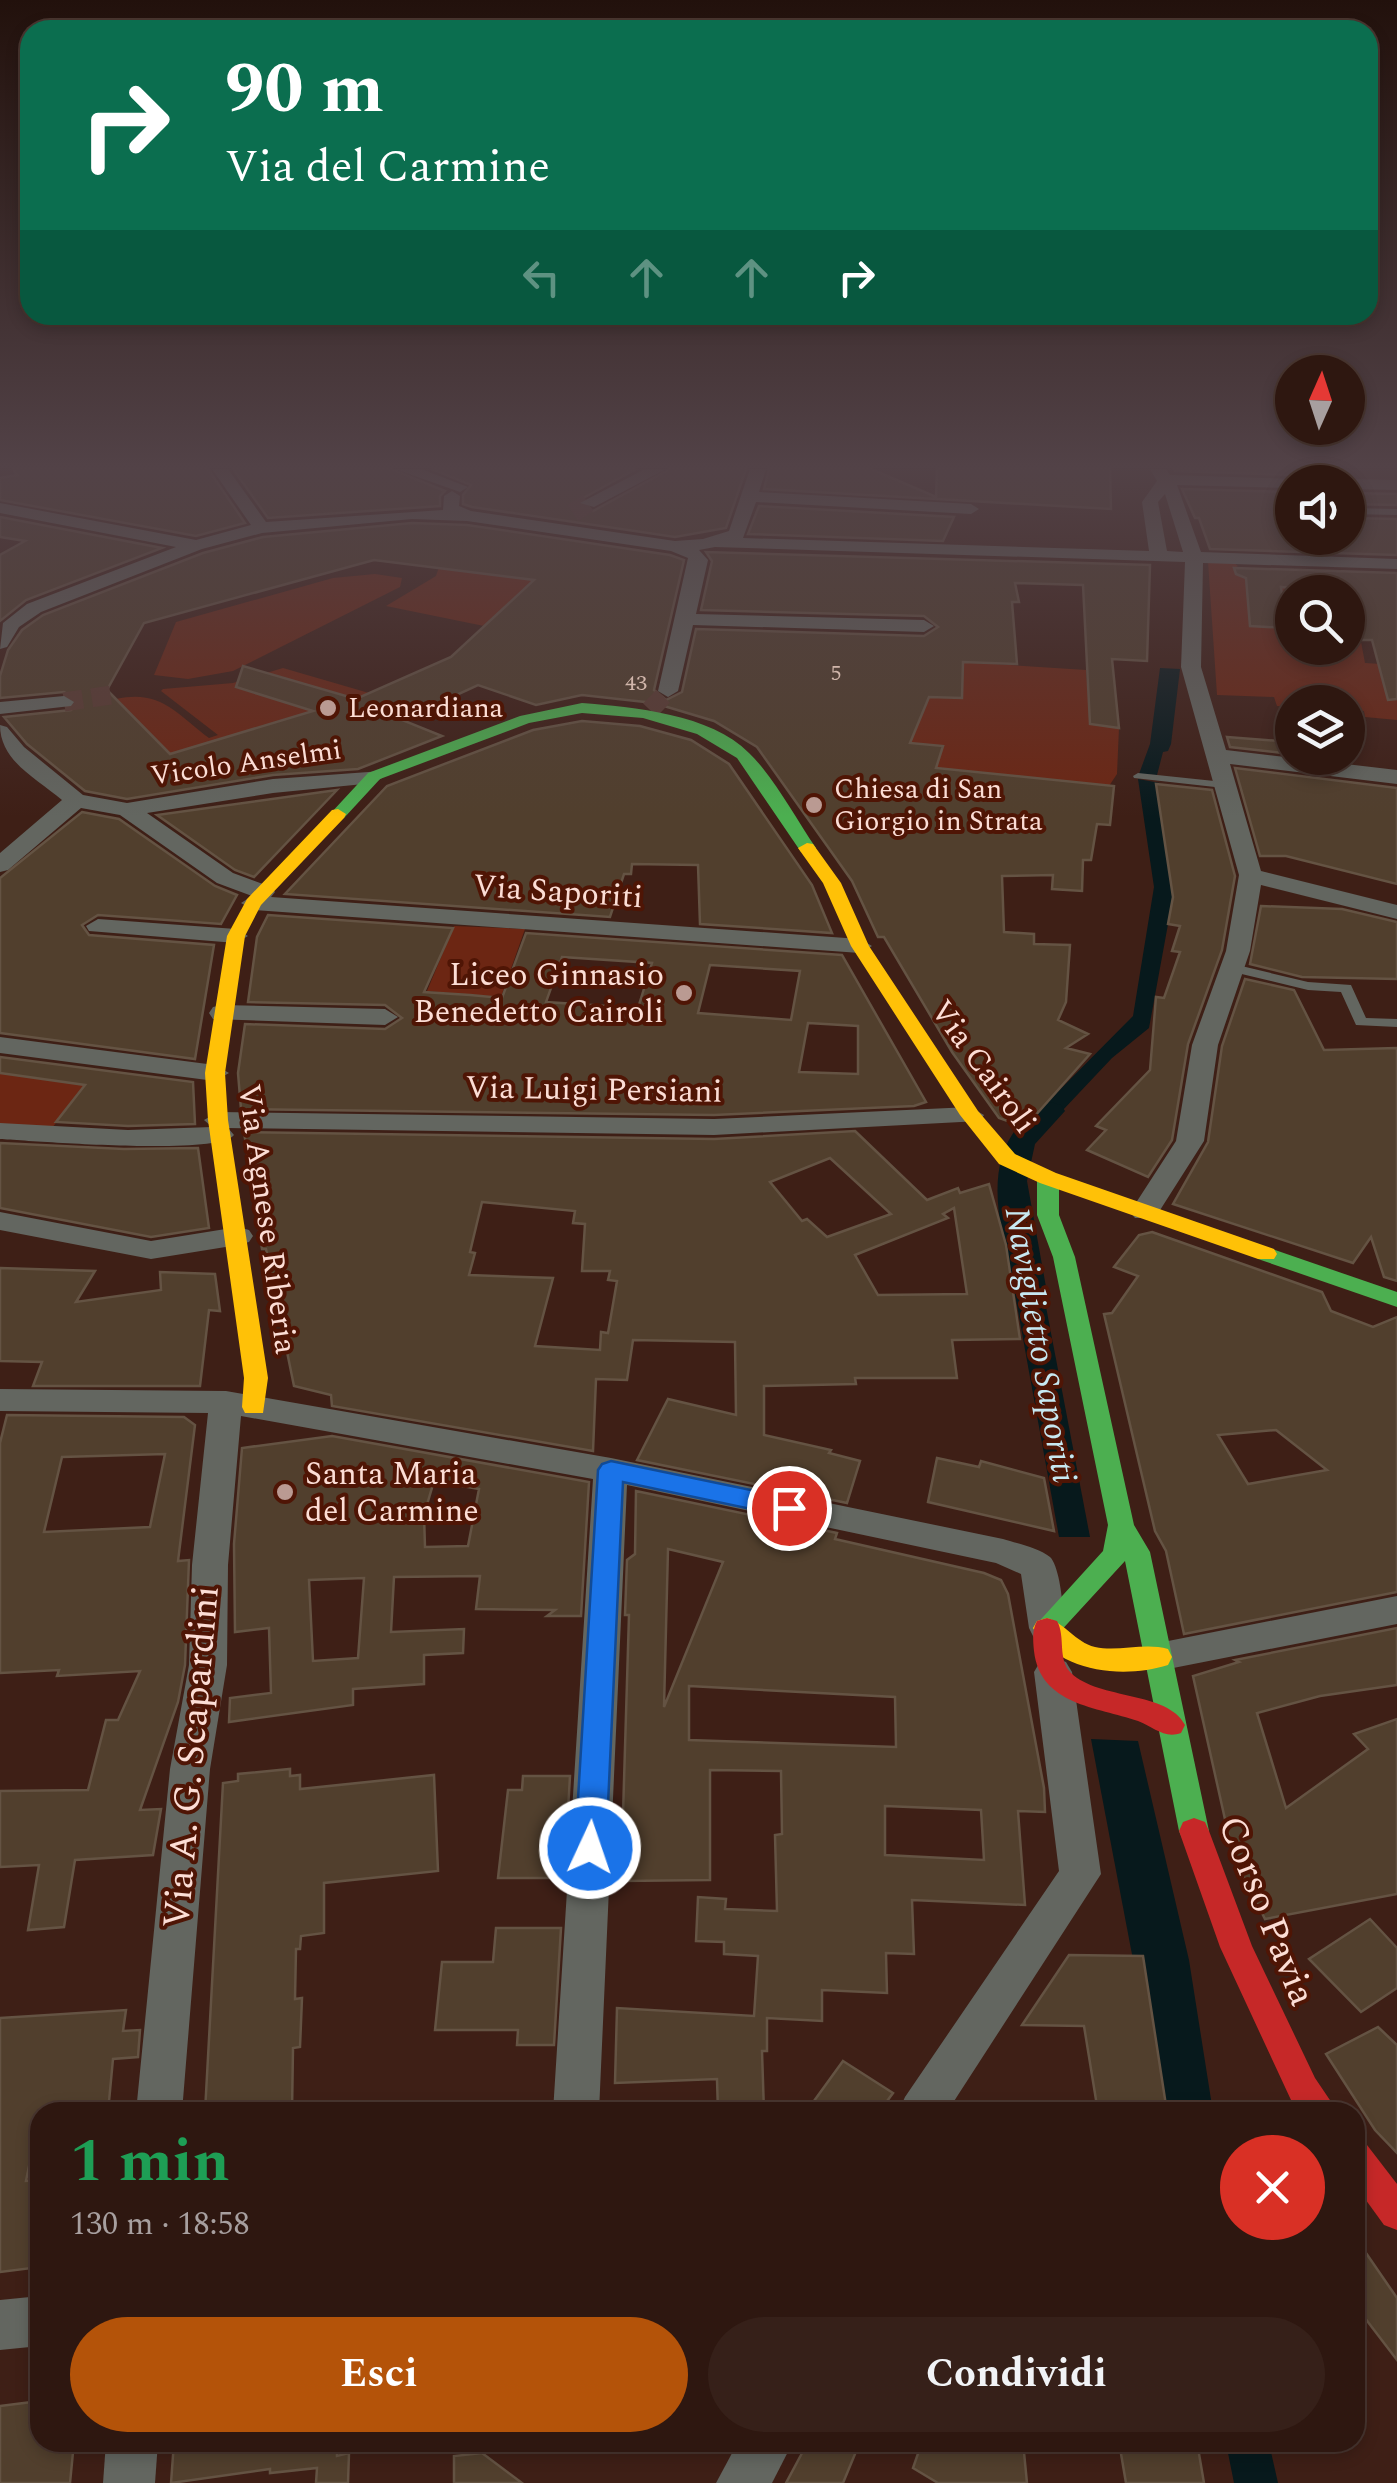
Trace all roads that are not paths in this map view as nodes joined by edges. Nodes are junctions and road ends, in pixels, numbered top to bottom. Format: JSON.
{"nodes":[{"id":1,"x":93,"y":585,"type":"edge"},
{"id":2,"x":693,"y":585,"type":"edge"},
{"id":3,"x":1194,"y":585,"type":"edge"},
{"id":4,"x":0,"y":603,"type":"edge"},
{"id":5,"x":34,"y":608,"type":"junction"},
{"id":6,"x":685,"y":619,"type":"junction"},
{"id":7,"x":924,"y":626,"type":"dead end"},
{"id":8,"x":0,"y":642,"type":"edge"},
{"id":9,"x":668,"y":691,"type":"tunnel mouth"},
{"id":10,"x":64,"y":702,"type":"tunnel mouth"},
{"id":11,"x":0,"y":708,"type":"edge"},
{"id":12,"x":647,"y":711,"type":"joint"},
{"id":13,"x":0,"y":731,"type":"edge"},
{"id":14,"x":1220,"y":756,"type":"junction"},
{"id":15,"x":374,"y":776,"type":"junction"},
{"id":16,"x":1138,"y":776,"type":"dead end"},
{"id":17,"x":1397,"y":777,"type":"edge"},
{"id":18,"x":1224,"y":785,"type":"junction"},
{"id":19,"x":76,"y":800,"type":"junction"},
{"id":20,"x":127,"y":810,"type":"junction"},
{"id":21,"x":0,"y":865,"type":"edge"},
{"id":22,"x":1252,"y":875,"type":"junction"},
{"id":23,"x":258,"y":898,"type":"junction"},
{"id":24,"x":1397,"y":912,"type":"edge"},
{"id":25,"x":98,"y":926,"type":"dead end"},
{"id":26,"x":236,"y":936,"type":"junction"},
{"id":27,"x":860,"y":946,"type":"junction"},
{"id":28,"x":1233,"y":968,"type":"junction"},
{"id":29,"x":222,"y":1014,"type":"junction"},
{"id":30,"x":385,"y":1016,"type":"dead end"},
{"id":31,"x":1397,"y":1023,"type":"edge"},
{"id":32,"x":0,"y":1045,"type":"edge"},
{"id":33,"x":215,"y":1073,"type":"junction"},
{"id":34,"x":970,"y":1114,"type":"junction"},
{"id":35,"x":219,"y":1128,"type":"junction"},
{"id":36,"x":0,"y":1130,"type":"edge"},
{"id":37,"x":1048,"y":1178,"type":"junction"},
{"id":38,"x":1103,"y":1197,"type":"junction"},
{"id":39,"x":1145,"y":1212,"type":"junction"},
{"id":40,"x":0,"y":1221,"type":"edge"},
{"id":41,"x":238,"y":1236,"type":"junction"},
{"id":42,"x":1064,"y":1257,"type":"junction"},
{"id":43,"x":1397,"y":1300,"type":"edge"},
{"id":44,"x":0,"y":1400,"type":"edge"},
{"id":45,"x":240,"y":1405,"type":"junction"},
{"id":46,"x":611,"y":1470,"type":"junction"},
{"id":47,"x":1121,"y":1525,"type":"junction"},
{"id":48,"x":1096,"y":1576,"type":"junction"},
{"id":49,"x":1146,"y":1598,"type":"junction"},
{"id":50,"x":1397,"y":1610,"type":"edge"},
{"id":51,"x":1047,"y":1628,"type":"junction"},
{"id":52,"x":1158,"y":1657,"type":"junction"},
{"id":53,"x":1053,"y":1672,"type":"junction"},
{"id":54,"x":1171,"y":1725,"type":"junction"},
{"id":55,"x":160,"y":2102,"type":"edge"},
{"id":56,"x":577,"y":2102,"type":"edge"},
{"id":57,"x":928,"y":2102,"type":"edge"},
{"id":58,"x":1314,"y":2102,"type":"edge"},
{"id":59,"x":1365,"y":2171,"type":"edge"},
{"id":60,"x":1397,"y":2213,"type":"edge"},
{"id":61,"x":30,"y":2322,"type":"edge"},
{"id":62,"x":0,"y":2326,"type":"edge"},
{"id":63,"x":131,"y":2452,"type":"edge"},
{"id":64,"x":762,"y":2452,"type":"edge"},
{"id":65,"x":129,"y":2483,"type":"edge"},
{"id":66,"x":742,"y":2483,"type":"edge"}],
"edges":[{"from":1,"to":5,"type":"street"},
{"from":2,"to":6,"type":"street"},
{"from":3,"to":14,"type":"street"},
{"from":4,"to":5,"type":"street"},
{"from":5,"to":8,"type":"street"},
{"from":6,"to":7,"type":"street"},
{"from":6,"to":9,"type":"street"},
{"from":10,"to":11,"type":"street"},
{"from":12,"to":15,"type":"street","name":"Via Agnese Riberia"},
{"from":12,"to":27,"type":"street","name":"Via Cairoli"},
{"from":13,"to":19,"type":"street"},
{"from":14,"to":17,"type":"street"},
{"from":14,"to":18,"type":"street"},
{"from":15,"to":20,"type":"street","name":"Vicolo Anselmi"},
{"from":15,"to":23,"type":"street","name":"Via Agnese Riberia"},
{"from":16,"to":18,"type":"lane"},
{"from":18,"to":22,"type":"street"},
{"from":19,"to":20,"type":"street"},
{"from":19,"to":21,"type":"street"},
{"from":20,"to":23,"type":"street","name":"Via Saporiti"},
{"from":22,"to":24,"type":"street"},
{"from":22,"to":28,"type":"street"},
{"from":23,"to":26,"type":"street","name":"Via Agnese Riberia"},
{"from":23,"to":27,"type":"street","name":"Via Saporiti"},
{"from":25,"to":26,"type":"street"},
{"from":26,"to":29,"type":"street","name":"Via Agnese Riberia"},
{"from":27,"to":34,"type":"street","name":"Via Cairoli"},
{"from":28,"to":31,"type":"lane"},
{"from":28,"to":39,"type":"street"},
{"from":29,"to":30,"type":"street"},
{"from":29,"to":33,"type":"street","name":"Via Agnese Riberia"},
{"from":32,"to":33,"type":"street"},
{"from":33,"to":35,"type":"street","name":"Via Agnese Riberia"},
{"from":34,"to":35,"type":"street","name":"Via Luigi Persiani"},
{"from":34,"to":37,"type":"street","name":"Via Cairoli"},
{"from":35,"to":36,"type":"street","name":"Via Luigi Persiani"},
{"from":35,"to":41,"type":"street","name":"Via Agnese Riberia"},
{"from":37,"to":38,"type":"street","name":"Via Cairoli"},
{"from":37,"to":42,"type":"street","name":"Corso Pavia"},
{"from":38,"to":39,"type":"street","name":"Via Cairoli"},
{"from":38,"to":42,"type":"street"},
{"from":39,"to":43,"type":"street","name":"Via Cairoli"},
{"from":40,"to":41,"type":"street"},
{"from":41,"to":45,"type":"street","name":"Via Agnese Riberia"},
{"from":42,"to":47,"type":"street","name":"Corso Pavia"},
{"from":44,"to":45,"type":"street"},
{"from":45,"to":46,"type":"street"},
{"from":45,"to":55,"type":"street","name":"Via A. G. Scapardini"},
{"from":46,"to":51,"type":"street"},
{"from":46,"to":56,"type":"street"},
{"from":47,"to":48,"type":"street"},
{"from":47,"to":49,"type":"street","name":"Corso Pavia"},
{"from":48,"to":49,"type":"street"},
{"from":48,"to":51,"type":"street"},
{"from":49,"to":52,"type":"street","name":"Corso Pavia"},
{"from":50,"to":52,"type":"street"},
{"from":51,"to":52,"type":"street"},
{"from":51,"to":53,"type":"street"},
{"from":52,"to":54,"type":"street","name":"Corso Pavia"},
{"from":53,"to":54,"type":"street"},
{"from":53,"to":57,"type":"street"},
{"from":54,"to":58,"type":"street","name":"Corso Pavia"},
{"from":59,"to":60,"type":"street"},
{"from":61,"to":62,"type":"street"},
{"from":63,"to":65,"type":"street"},
{"from":64,"to":66,"type":"street"}]}
